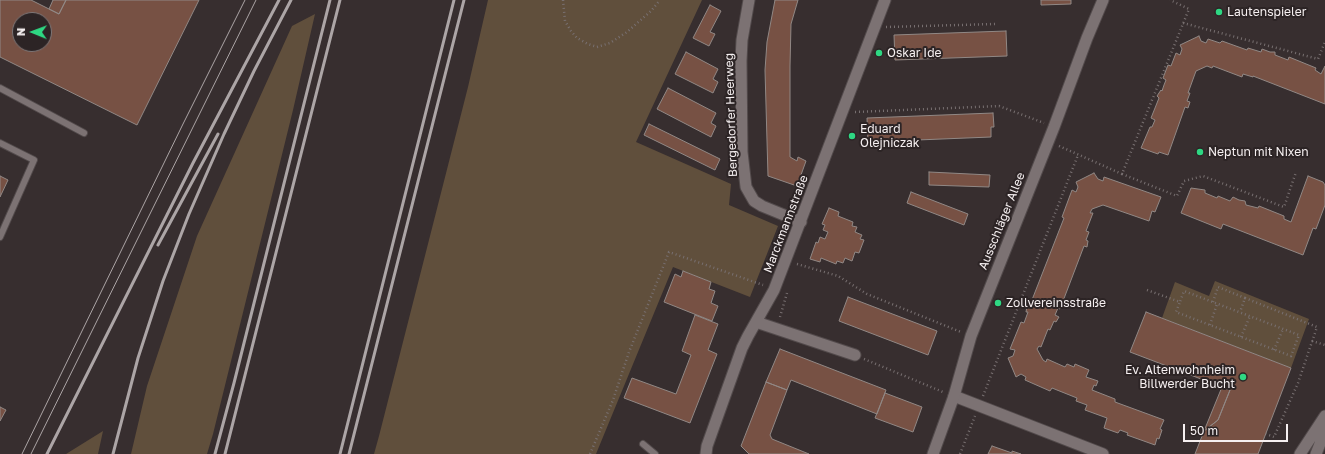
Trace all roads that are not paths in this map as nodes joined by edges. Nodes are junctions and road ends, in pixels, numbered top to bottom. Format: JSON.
{"nodes":[{"id":1,"x":749,"y":0,"type":"edge"},
{"id":2,"x":885,"y":0,"type":"edge"},
{"id":3,"x":1103,"y":0,"type":"edge"},
{"id":4,"x":0,"y":88,"type":"edge"},
{"id":5,"x":84,"y":133,"type":"dead end"},
{"id":6,"x":0,"y":143,"type":"edge"},
{"id":7,"x":801,"y":222,"type":"junction"},
{"id":8,"x":0,"y":237,"type":"edge"},
{"id":9,"x":756,"y":322,"type":"junction"},
{"id":10,"x":855,"y":355,"type":"road end"},
{"id":11,"x":954,"y":396,"type":"junction"},
{"id":12,"x":1325,"y":416,"type":"edge"},
{"id":13,"x":1325,"y":431,"type":"edge"},
{"id":14,"x":642,"y":444,"type":"dead end"},
{"id":15,"x":655,"y":454,"type":"edge"},
{"id":16,"x":706,"y":454,"type":"edge"},
{"id":17,"x":932,"y":454,"type":"edge"},
{"id":18,"x":1103,"y":454,"type":"edge"},
{"id":19,"x":1300,"y":454,"type":"edge"},
{"id":20,"x":1316,"y":454,"type":"edge"}],
"edges":[{"from":1,"to":7,"type":"street","name":"Bergedorfer Heerweg"},
{"from":2,"to":7,"type":"street","name":"Marckmannstraße"},
{"from":3,"to":11,"type":"street","name":"Ausschläger Allee"},
{"from":4,"to":5,"type":"lane"},
{"from":6,"to":8,"type":"lane"},
{"from":7,"to":9,"type":"street","name":"Marckmannstraße"},
{"from":9,"to":10,"type":"street"},
{"from":9,"to":16,"type":"street","name":"Marckmannstraße"},
{"from":11,"to":17,"type":"street","name":"Ausschläger Allee"},
{"from":11,"to":18,"type":"street"},
{"from":12,"to":19,"type":"street"},
{"from":13,"to":20,"type":"street"},
{"from":14,"to":15,"type":"lane"}]}
